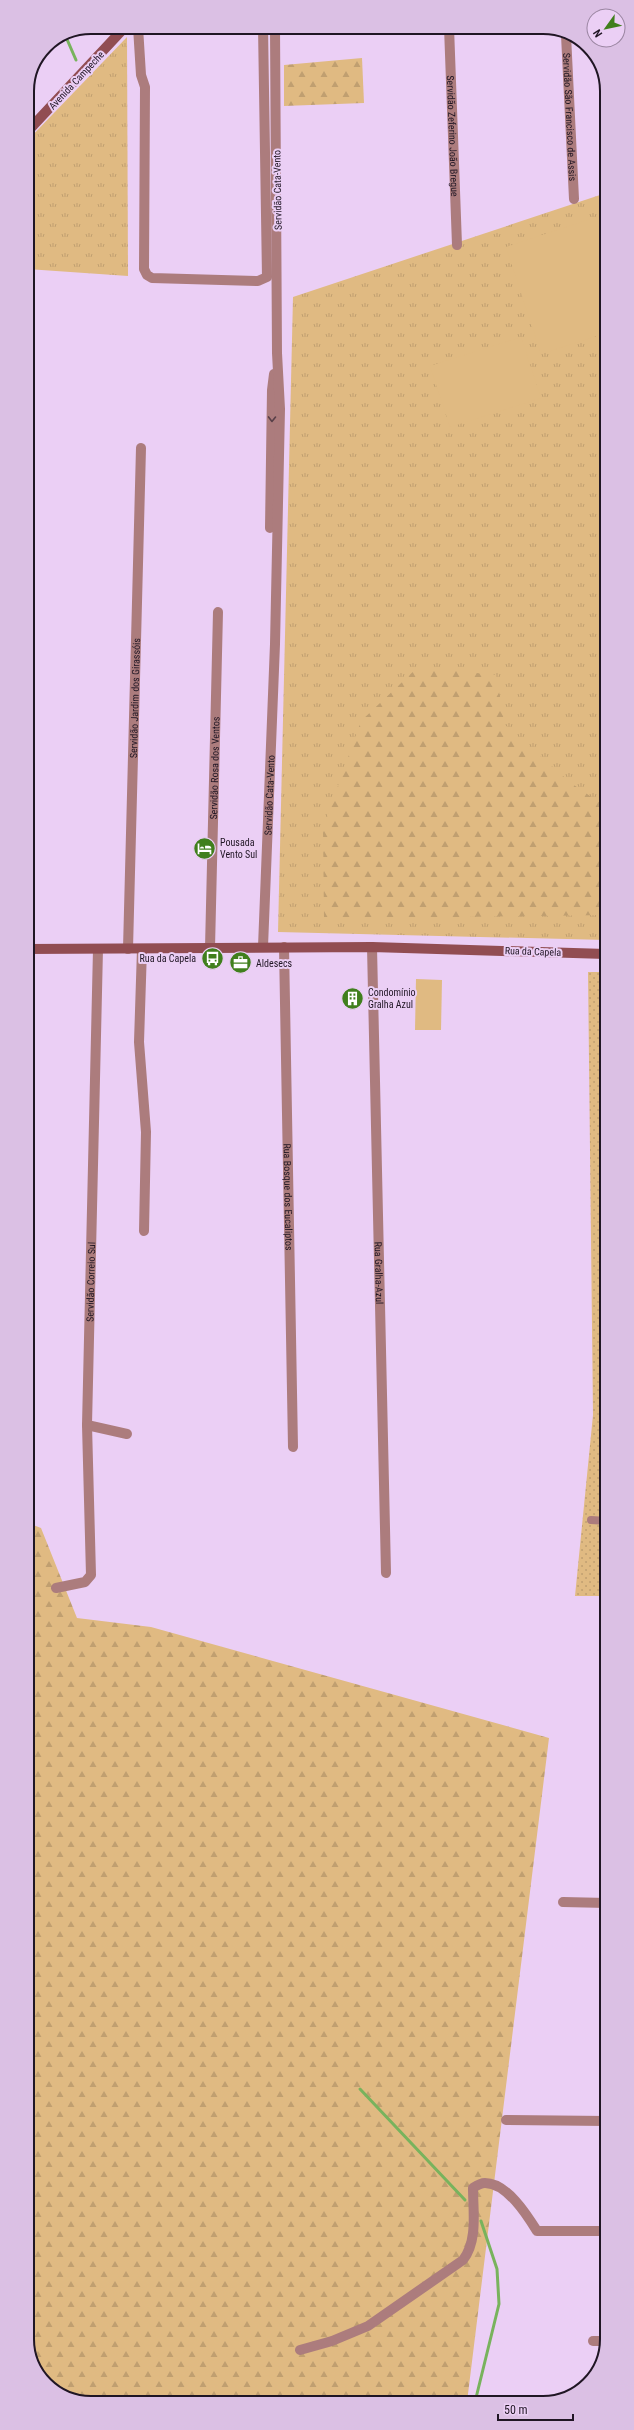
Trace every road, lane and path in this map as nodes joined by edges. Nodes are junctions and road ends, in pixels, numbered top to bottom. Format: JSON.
{"nodes":[{"id":1,"x":118,"y":34,"type":"edge"},
{"id":2,"x":138,"y":34,"type":"edge"},
{"id":3,"x":263,"y":34,"type":"edge"},
{"id":4,"x":275,"y":34,"type":"edge"},
{"id":5,"x":449,"y":34,"type":"edge"},
{"id":6,"x":566,"y":39,"type":"edge"},
{"id":7,"x":34,"y":124,"type":"edge"},
{"id":8,"x":265,"y":173,"type":"junction"},
{"id":9,"x":277,"y":173,"type":"junction"},
{"id":10,"x":574,"y":199,"type":"dead end"},
{"id":11,"x":457,"y":245,"type":"dead end"},
{"id":12,"x":141,"y":448,"type":"dead end"},
{"id":13,"x":218,"y":612,"type":"dead end"},
{"id":14,"x":263,"y":947,"type":"junction"},
{"id":15,"x":284,"y":947,"type":"junction"},
{"id":16,"x":372,"y":947,"type":"junction"},
{"id":17,"x":210,"y":948,"type":"junction"},
{"id":18,"x":34,"y":949,"type":"edge"},
{"id":19,"x":98,"y":949,"type":"junction"},
{"id":20,"x":128,"y":949,"type":"junction"},
{"id":21,"x":142,"y":949,"type":"junction"},
{"id":22,"x":600,"y":954,"type":"edge"},
{"id":23,"x":144,"y":1231,"type":"dead end"},
{"id":24,"x":87,"y":1425,"type":"junction"},
{"id":25,"x":126,"y":1434,"type":"dead end"},
{"id":26,"x":293,"y":1447,"type":"dead end"},
{"id":27,"x":591,"y":1520,"type":"dead end"},
{"id":28,"x":600,"y":1521,"type":"edge"},
{"id":29,"x":386,"y":1573,"type":"dead end"},
{"id":30,"x":56,"y":1588,"type":"dead end"},
{"id":31,"x":562,"y":1902,"type":"dead end"},
{"id":32,"x":600,"y":1903,"type":"edge"},
{"id":33,"x":506,"y":2120,"type":"dead end"},
{"id":34,"x":600,"y":2121,"type":"edge"},
{"id":35,"x":600,"y":2231,"type":"edge"},
{"id":36,"x":593,"y":2341,"type":"dead end"},
{"id":37,"x":600,"y":2341,"type":"edge"},
{"id":38,"x":300,"y":2350,"type":"dead end"}],
"edges":[{"from":1,"to":7,"type":"main road","name":"Avenida Campeche"},
{"from":2,"to":8,"type":"street"},
{"from":3,"to":8,"type":"street"},
{"from":4,"to":9,"type":"street","name":"Servidão Cata-Vento"},
{"from":5,"to":11,"type":"street","name":"Servidão Zeferino João Bregue"},
{"from":6,"to":10,"type":"street","name":"Servidão São Francisco de Assis"},
{"from":8,"to":9,"type":"street"},
{"from":9,"to":14,"type":"street","name":"Servidão Cata-Vento"},
{"from":12,"to":20,"type":"street","name":"Servidão Jardim dos Girassóis"},
{"from":13,"to":17,"type":"street","name":"Servidão Rosa dos Ventos"},
{"from":14,"to":15,"type":"main road","name":"Rua da Capela"},
{"from":14,"to":17,"type":"main road","name":"Rua da Capela"},
{"from":15,"to":16,"type":"main road","name":"Rua da Capela"},
{"from":15,"to":26,"type":"street","name":"Rua Bosque dos Eucaliptos"},
{"from":16,"to":22,"type":"main road","name":"Rua da Capela"},
{"from":16,"to":29,"type":"street","name":"Rua Gralha-Azul"},
{"from":17,"to":21,"type":"main road","name":"Rua da Capela"},
{"from":18,"to":19,"type":"main road","name":"Rua da Capela"},
{"from":19,"to":20,"type":"main road","name":"Rua da Capela"},
{"from":19,"to":24,"type":"street","name":"Servidão Correio Sul"},
{"from":20,"to":21,"type":"main road","name":"Rua da Capela"},
{"from":21,"to":23,"type":"street"},
{"from":24,"to":25,"type":"street"},
{"from":24,"to":30,"type":"street","name":"Servidão Correio Sul"},
{"from":27,"to":28,"type":"street"},
{"from":31,"to":32,"type":"street"},
{"from":33,"to":34,"type":"street"},
{"from":35,"to":38,"type":"street"},
{"from":36,"to":37,"type":"street"}]}
